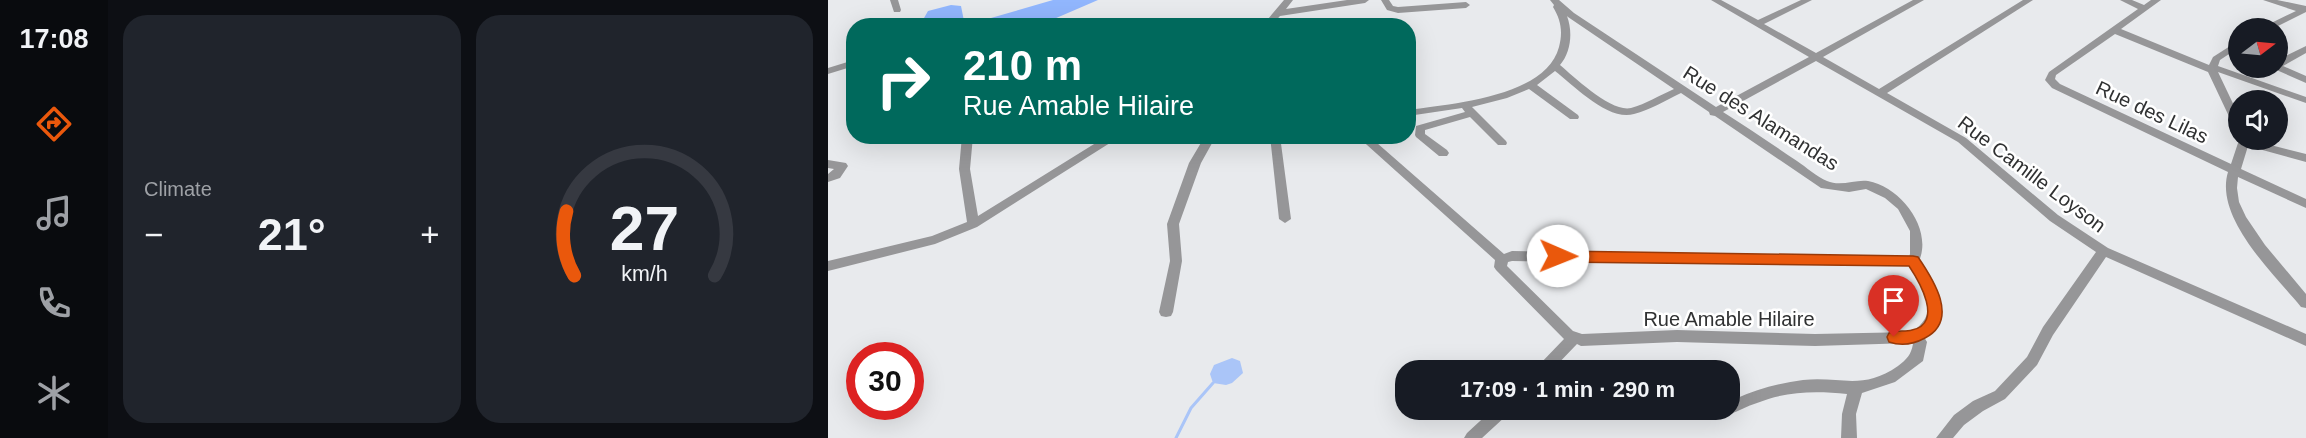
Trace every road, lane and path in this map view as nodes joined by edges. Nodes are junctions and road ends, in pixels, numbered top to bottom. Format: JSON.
{"nodes":[{"id":1,"x":894,"y":0,"type":"edge"},
{"id":2,"x":1289,"y":0,"type":"edge"},
{"id":3,"x":1358,"y":0,"type":"edge"},
{"id":4,"x":1385,"y":0,"type":"edge"},
{"id":5,"x":1553,"y":0,"type":"edge"},
{"id":6,"x":1715,"y":0,"type":"edge"},
{"id":7,"x":1808,"y":0,"type":"edge"},
{"id":8,"x":1920,"y":0,"type":"edge"},
{"id":9,"x":2029,"y":0,"type":"edge"},
{"id":10,"x":2124,"y":0,"type":"edge"},
{"id":11,"x":2157,"y":0,"type":"edge"},
{"id":12,"x":2267,"y":0,"type":"edge"},
{"id":13,"x":1466,"y":5,"type":"dead end"},
{"id":14,"x":2144,"y":8,"type":"junction"},
{"id":15,"x":897,"y":10,"type":"dead end"},
{"id":16,"x":1279,"y":13,"type":"junction"},
{"id":17,"x":2303,"y":13,"type":"edge"},
{"id":18,"x":1274,"y":18,"type":"edge"},
{"id":19,"x":2288,"y":19,"type":"edge"},
{"id":20,"x":1757,"y":24,"type":"junction"},
{"id":21,"x":2115,"y":30,"type":"junction"},
{"id":22,"x":2228,"y":49,"type":"edge"},
{"id":23,"x":2306,"y":49,"type":"edge"},
{"id":24,"x":1814,"y":56,"type":"junction"},
{"id":25,"x":2288,"y":58,"type":"edge"},
{"id":26,"x":846,"y":65,"type":"edge"},
{"id":27,"x":1555,"y":66,"type":"junction"},
{"id":28,"x":2212,"y":69,"type":"junction"},
{"id":29,"x":828,"y":71,"type":"edge"},
{"id":30,"x":2288,"y":72,"type":"edge"},
{"id":31,"x":2306,"y":80,"type":"edge"},
{"id":32,"x":1530,"y":85,"type":"junction"},
{"id":33,"x":1680,"y":90,"type":"junction"},
{"id":34,"x":1880,"y":93,"type":"junction"},
{"id":35,"x":2306,"y":100,"type":"edge"},
{"id":36,"x":2228,"y":103,"type":"edge"},
{"id":37,"x":1468,"y":109,"type":"junction"},
{"id":38,"x":1416,"y":113,"type":"edge"},
{"id":39,"x":1714,"y":113,"type":"junction"},
{"id":40,"x":1574,"y":117,"type":"dead end"},
{"id":41,"x":1502,"y":142,"type":"dead end"},
{"id":42,"x":966,"y":144,"type":"edge"},
{"id":43,"x":1103,"y":144,"type":"edge"},
{"id":44,"x":1207,"y":144,"type":"edge"},
{"id":45,"x":1276,"y":144,"type":"edge"},
{"id":46,"x":1372,"y":144,"type":"edge"},
{"id":47,"x":2240,"y":150,"type":"edge"},
{"id":48,"x":2278,"y":150,"type":"edge"},
{"id":49,"x":1443,"y":153,"type":"dead end"},
{"id":50,"x":2306,"y":158,"type":"edge"},
{"id":51,"x":828,"y":164,"type":"edge"},
{"id":52,"x":2233,"y":170,"type":"junction"},
{"id":53,"x":828,"y":178,"type":"edge"},
{"id":54,"x":2306,"y":204,"type":"edge"},
{"id":55,"x":1285,"y":219,"type":"dead end"},
{"id":56,"x":974,"y":224,"type":"junction"},
{"id":57,"x":2104,"y":251,"type":"junction"},
{"id":58,"x":1507,"y":257,"type":"junction"},
{"id":59,"x":1913,"y":261,"type":"junction"},
{"id":60,"x":828,"y":266,"type":"edge"},
{"id":61,"x":2306,"y":303,"type":"edge"},
{"id":62,"x":1166,"y":312,"type":"dead end"},
{"id":63,"x":1914,"y":337,"type":"junction"},
{"id":64,"x":1574,"y":338,"type":"junction"},
{"id":65,"x":2306,"y":340,"type":"edge"},
{"id":66,"x":1553,"y":360,"type":"edge"},
{"id":67,"x":1856,"y":388,"type":"junction"},
{"id":68,"x":1740,"y":404,"type":"edge"},
{"id":69,"x":1491,"y":420,"type":"edge"},
{"id":70,"x":1472,"y":438,"type":"edge"},
{"id":71,"x":1849,"y":438,"type":"edge"},
{"id":72,"x":1944,"y":438,"type":"edge"}],
"edges":[{"from":1,"to":15,"type":"street"},
{"from":2,"to":16,"type":"street"},
{"from":3,"to":16,"type":"street"},
{"from":4,"to":13,"type":"street"},
{"from":5,"to":27,"type":"street"},
{"from":5,"to":33,"type":"street","name":"Rue des Alamandas"},
{"from":6,"to":20,"type":"street","name":"Rue Camille Loyson"},
{"from":7,"to":20,"type":"street"},
{"from":8,"to":24,"type":"street"},
{"from":9,"to":34,"type":"street"},
{"from":10,"to":14,"type":"street"},
{"from":11,"to":14,"type":"street"},
{"from":12,"to":17,"type":"street"},
{"from":14,"to":21,"type":"street"},
{"from":16,"to":18,"type":"street"},
{"from":17,"to":19,"type":"street"},
{"from":20,"to":24,"type":"street","name":"Rue Camille Loyson"},
{"from":21,"to":28,"type":"street"},
{"from":21,"to":52,"type":"street","name":"Rue des Lilas"},
{"from":22,"to":28,"type":"street"},
{"from":23,"to":25,"type":"street"},
{"from":24,"to":34,"type":"street","name":"Rue Camille Loyson"},
{"from":24,"to":39,"type":"street"},
{"from":26,"to":29,"type":"street"},
{"from":27,"to":32,"type":"street"},
{"from":27,"to":33,"type":"street"},
{"from":28,"to":35,"type":"street"},
{"from":28,"to":36,"type":"street"},
{"from":30,"to":31,"type":"street"},
{"from":32,"to":37,"type":"street"},
{"from":32,"to":40,"type":"street"},
{"from":33,"to":39,"type":"street","name":"Rue des Alamandas"},
{"from":34,"to":57,"type":"street","name":"Rue Camille Loyson"},
{"from":37,"to":38,"type":"street"},
{"from":37,"to":41,"type":"street"},
{"from":37,"to":49,"type":"street"},
{"from":39,"to":59,"type":"street","name":"Rue des Alamandas"},
{"from":42,"to":56,"type":"street"},
{"from":43,"to":56,"type":"street"},
{"from":44,"to":62,"type":"street"},
{"from":45,"to":55,"type":"street"},
{"from":46,"to":58,"type":"street"},
{"from":47,"to":52,"type":"street"},
{"from":48,"to":50,"type":"street"},
{"from":51,"to":53,"type":"street"},
{"from":52,"to":54,"type":"street","name":"Rue des Lilas"},
{"from":52,"to":61,"type":"street"},
{"from":56,"to":60,"type":"street"},
{"from":57,"to":65,"type":"street","name":"Rue Camille Loyson"},
{"from":57,"to":72,"type":"street"},
{"from":58,"to":59,"type":"street"},
{"from":58,"to":64,"type":"street"},
{"from":59,"to":63,"type":"street"},
{"from":63,"to":64,"type":"street","name":"Rue Amable Hilaire"},
{"from":63,"to":67,"type":"street"},
{"from":64,"to":66,"type":"street"},
{"from":67,"to":68,"type":"street"},
{"from":67,"to":71,"type":"street"},
{"from":69,"to":70,"type":"street"}]}
